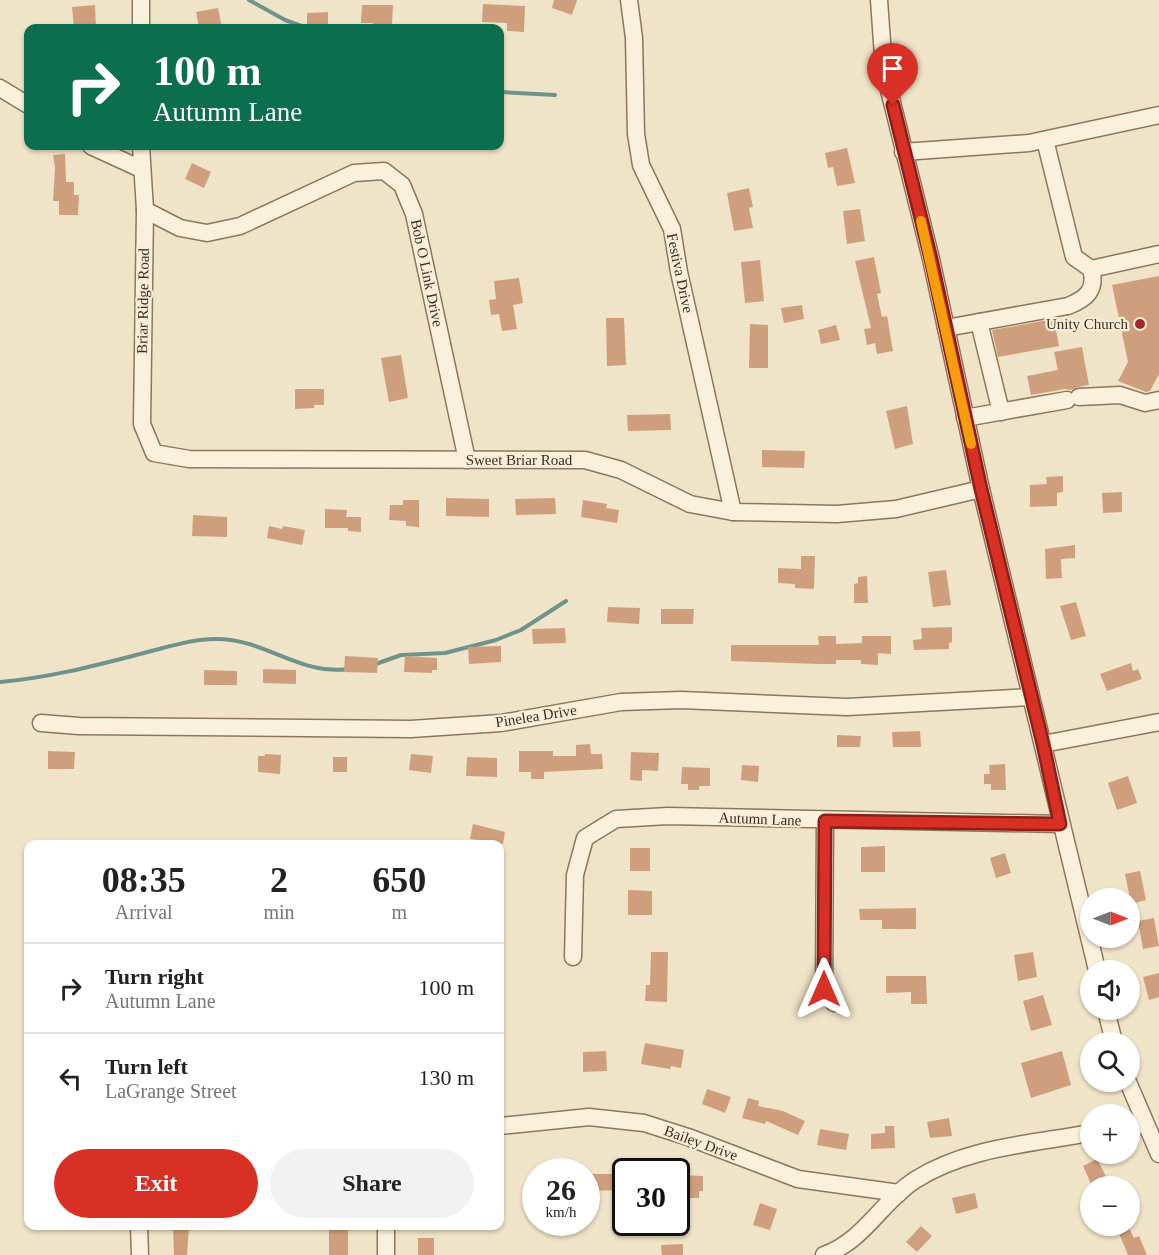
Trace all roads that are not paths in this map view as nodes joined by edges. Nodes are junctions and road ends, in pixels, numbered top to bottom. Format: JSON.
{"nodes":[{"id":1,"x":141,"y":0,"type":"edge"},
{"id":2,"x":629,"y":0,"type":"edge"},
{"id":3,"x":879,"y":0,"type":"edge"},
{"id":4,"x":141,"y":24,"type":"edge"},
{"id":5,"x":0,"y":88,"type":"edge"},
{"id":6,"x":24,"y":103,"type":"edge"},
{"id":7,"x":1159,"y":116,"type":"edge"},
{"id":8,"x":1045,"y":140,"type":"junction"},
{"id":9,"x":100,"y":150,"type":"edge"},
{"id":10,"x":141,"y":150,"type":"edge"},
{"id":11,"x":903,"y":152,"type":"junction"},
{"id":12,"x":141,"y":169,"type":"junction"},
{"id":13,"x":145,"y":210,"type":"junction"},
{"id":14,"x":1159,"y":254,"type":"edge"},
{"id":15,"x":1091,"y":268,"type":"junction"},
{"id":16,"x":979,"y":322,"type":"junction"},
{"id":17,"x":946,"y":328,"type":"junction"},
{"id":18,"x":1159,"y":400,"type":"edge"},
{"id":19,"x":1001,"y":412,"type":"junction"},
{"id":20,"x":965,"y":418,"type":"junction"},
{"id":21,"x":154,"y":453,"type":"joint"},
{"id":22,"x":467,"y":460,"type":"junction"},
{"id":23,"x":981,"y":489,"type":"junction"},
{"id":24,"x":733,"y":512,"type":"junction"},
{"id":25,"x":1030,"y":697,"type":"junction"},
{"id":26,"x":1159,"y":722,"type":"edge"},
{"id":27,"x":41,"y":723,"type":"dead end"},
{"id":28,"x":1043,"y":744,"type":"junction"},
{"id":29,"x":825,"y":821,"type":"junction"},
{"id":30,"x":1060,"y":824,"type":"junction"},
{"id":31,"x":573,"y":957,"type":"dead end"},
{"id":32,"x":1094,"y":960,"type":"edge"},
{"id":33,"x":834,"y":1003,"type":"dead end"},
{"id":34,"x":504,"y":1126,"type":"edge"},
{"id":35,"x":1140,"y":1129,"type":"edge"},
{"id":36,"x":1080,"y":1135,"type":"edge"},
{"id":37,"x":1159,"y":1154,"type":"edge"},
{"id":38,"x":899,"y":1193,"type":"junction"},
{"id":39,"x":139,"y":1230,"type":"edge"},
{"id":40,"x":386,"y":1230,"type":"edge"},
{"id":41,"x":140,"y":1255,"type":"edge"},
{"id":42,"x":386,"y":1255,"type":"edge"},
{"id":43,"x":824,"y":1255,"type":"edge"}],
"edges":[{"from":1,"to":4,"type":"street"},
{"from":2,"to":24,"type":"street","name":"Festiva Drive"},
{"from":3,"to":11,"type":"street"},
{"from":5,"to":6,"type":"street"},
{"from":7,"to":8,"type":"street"},
{"from":8,"to":11,"type":"street"},
{"from":8,"to":15,"type":"street"},
{"from":9,"to":12,"type":"street"},
{"from":10,"to":12,"type":"street","name":"Briar Ridge Road"},
{"from":11,"to":17,"type":"street"},
{"from":12,"to":13,"type":"street","name":"Briar Ridge Road"},
{"from":13,"to":21,"type":"street","name":"Briar Ridge Road"},
{"from":13,"to":22,"type":"street","name":"Bob O Link Drive"},
{"from":14,"to":15,"type":"street"},
{"from":15,"to":16,"type":"street"},
{"from":16,"to":17,"type":"street"},
{"from":16,"to":19,"type":"street"},
{"from":17,"to":20,"type":"street"},
{"from":18,"to":19,"type":"street"},
{"from":19,"to":20,"type":"street"},
{"from":20,"to":23,"type":"street"},
{"from":21,"to":22,"type":"street","name":"Sweet Briar Road"},
{"from":22,"to":24,"type":"street","name":"Sweet Briar Road"},
{"from":23,"to":24,"type":"street","name":"Sweet Briar Road"},
{"from":23,"to":25,"type":"street"},
{"from":25,"to":27,"type":"street","name":"Pinelea Drive"},
{"from":25,"to":28,"type":"street"},
{"from":26,"to":28,"type":"street"},
{"from":28,"to":30,"type":"street"},
{"from":29,"to":30,"type":"street","name":"Autumn Lane"},
{"from":29,"to":31,"type":"street","name":"Autumn Lane"},
{"from":29,"to":33,"type":"street"},
{"from":30,"to":32,"type":"street"},
{"from":34,"to":38,"type":"street","name":"Bailey Drive"},
{"from":35,"to":37,"type":"street"},
{"from":36,"to":38,"type":"street"},
{"from":38,"to":43,"type":"street"},
{"from":39,"to":41,"type":"street"},
{"from":40,"to":42,"type":"street"}]}
